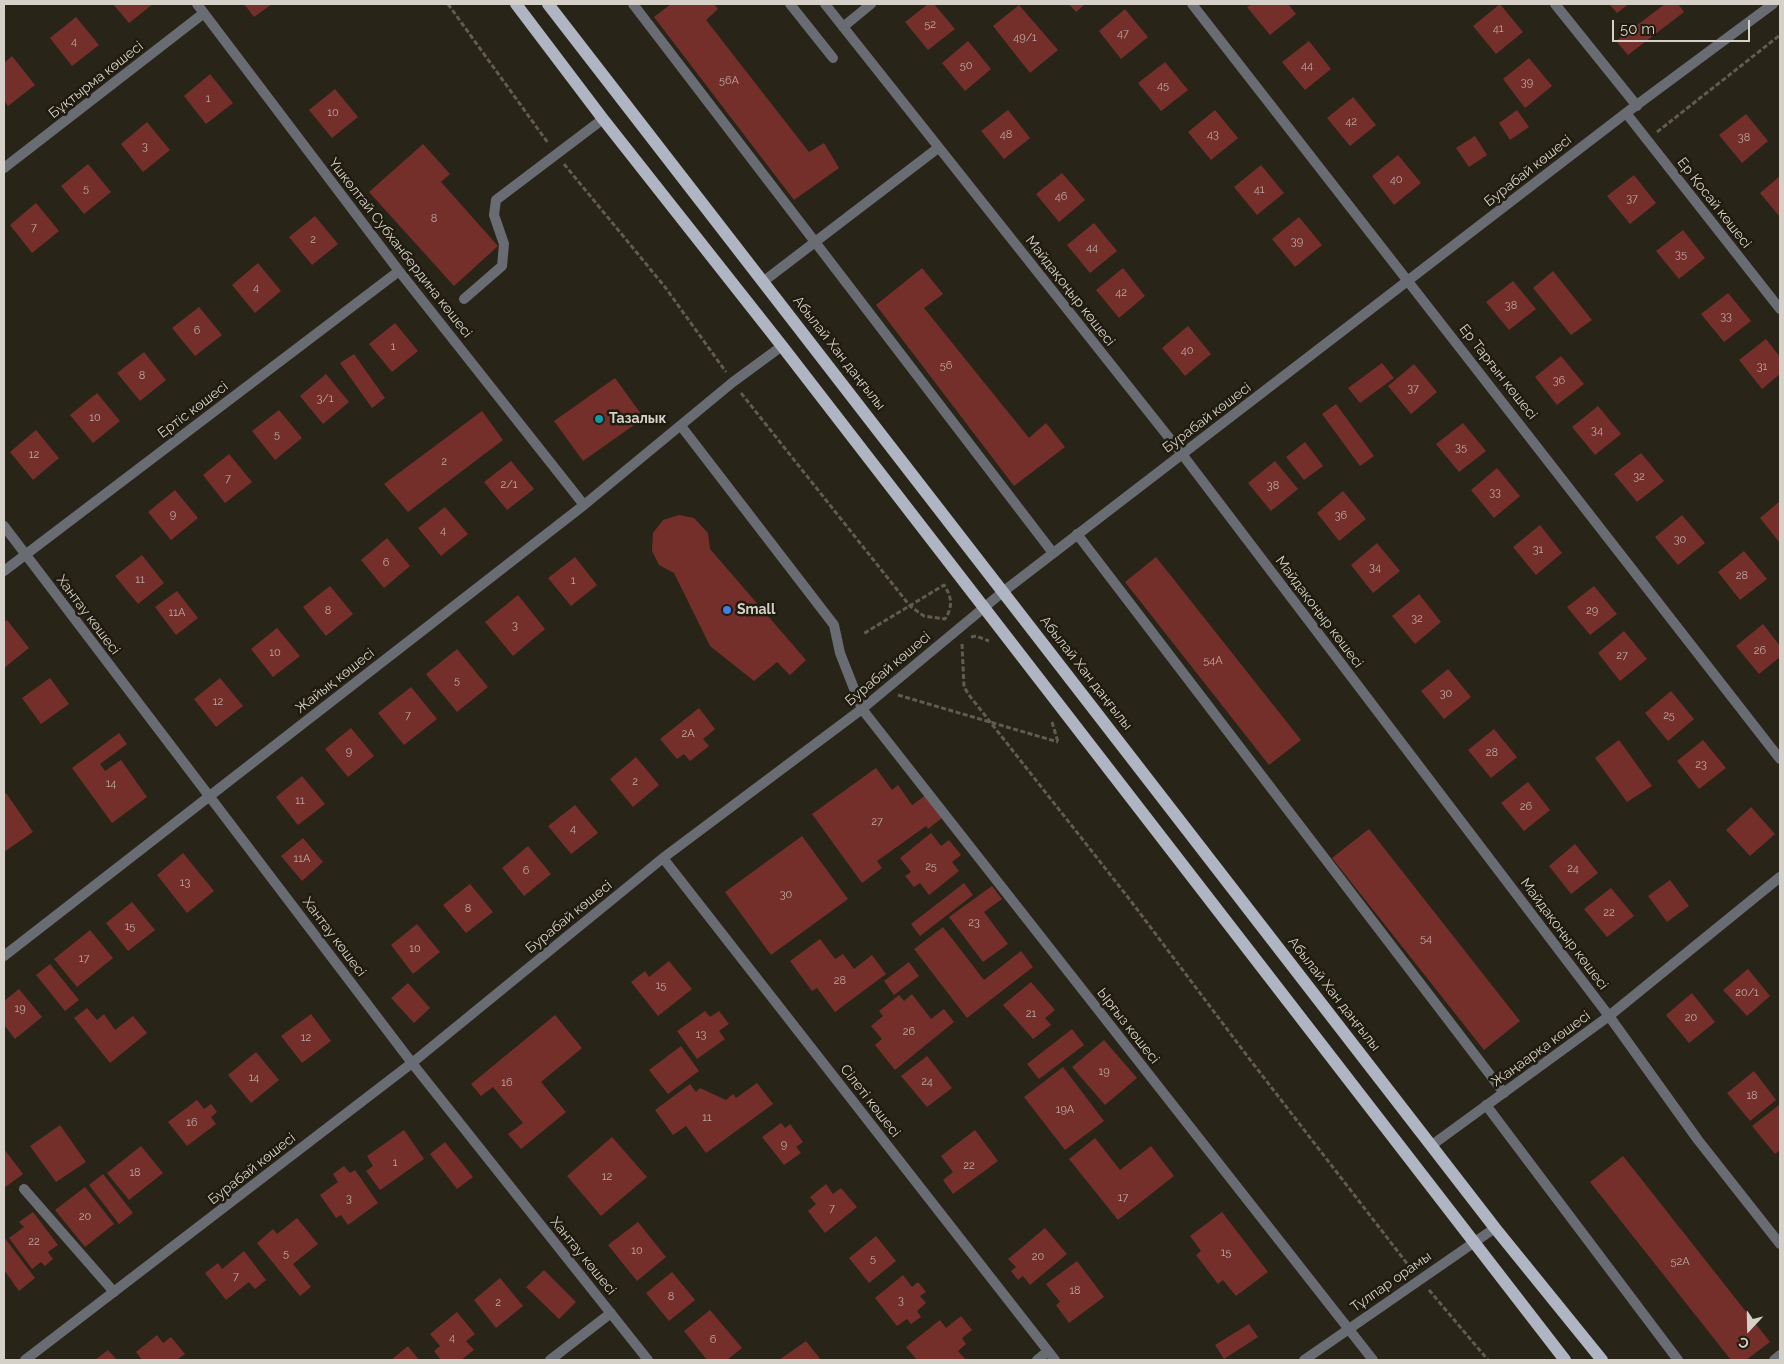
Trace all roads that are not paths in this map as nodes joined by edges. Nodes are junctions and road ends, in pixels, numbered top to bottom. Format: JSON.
{"nodes":[{"id":1,"x":197,"y":4,"type":"edge"},
{"id":2,"x":516,"y":4,"type":"edge"},
{"id":3,"x":548,"y":4,"type":"edge"},
{"id":4,"x":633,"y":4,"type":"edge"},
{"id":5,"x":790,"y":4,"type":"edge"},
{"id":6,"x":825,"y":4,"type":"edge"},
{"id":7,"x":871,"y":4,"type":"edge"},
{"id":8,"x":1192,"y":4,"type":"edge"},
{"id":9,"x":1555,"y":4,"type":"edge"},
{"id":10,"x":1773,"y":4,"type":"edge"},
{"id":11,"x":204,"y":13,"type":"junction"},
{"id":12,"x":843,"y":27,"type":"junction"},
{"id":13,"x":833,"y":58,"type":"dead end"},
{"id":14,"x":1637,"y":106,"type":"junction"},
{"id":15,"x":1626,"y":113,"type":"junction"},
{"id":16,"x":603,"y":119,"type":"junction"},
{"id":17,"x":938,"y":148,"type":"junction"},
{"id":18,"x":4,"y":168,"type":"edge"},
{"id":19,"x":816,"y":243,"type":"junction"},
{"id":20,"x":399,"y":271,"type":"junction"},
{"id":21,"x":1409,"y":280,"type":"junction"},
{"id":22,"x":764,"y":281,"type":"junction"},
{"id":23,"x":464,"y":299,"type":"dead end"},
{"id":24,"x":1780,"y":309,"type":"edge"},
{"id":25,"x":782,"y":346,"type":"junction"},
{"id":26,"x":682,"y":426,"type":"junction"},
{"id":27,"x":1182,"y":454,"type":"junction"},
{"id":28,"x":584,"y":505,"type":"junction"},
{"id":29,"x":4,"y":526,"type":"edge"},
{"id":30,"x":1077,"y":534,"type":"junction"},
{"id":31,"x":1053,"y":553,"type":"junction"},
{"id":32,"x":25,"y":555,"type":"junction"},
{"id":33,"x":4,"y":571,"type":"edge"},
{"id":34,"x":1004,"y":590,"type":"junction"},
{"id":35,"x":984,"y":607,"type":"junction"},
{"id":36,"x":862,"y":709,"type":"junction"},
{"id":37,"x":1780,"y":759,"type":"edge"},
{"id":38,"x":208,"y":796,"type":"junction"},
{"id":39,"x":663,"y":858,"type":"junction"},
{"id":40,"x":1780,"y":877,"type":"edge"},
{"id":41,"x":4,"y":956,"type":"edge"},
{"id":42,"x":1609,"y":1016,"type":"junction"},
{"id":43,"x":412,"y":1063,"type":"junction"},
{"id":44,"x":1504,"y":1092,"type":"junction"},
{"id":45,"x":1486,"y":1105,"type":"junction"},
{"id":46,"x":1432,"y":1145,"type":"junction"},
{"id":47,"x":24,"y":1189,"type":"dead end"},
{"id":48,"x":1494,"y":1228,"type":"junction"},
{"id":49,"x":1473,"y":1242,"type":"junction"},
{"id":50,"x":1780,"y":1244,"type":"edge"},
{"id":51,"x":114,"y":1292,"type":"junction"},
{"id":52,"x":612,"y":1313,"type":"junction"},
{"id":53,"x":1348,"y":1329,"type":"junction"},
{"id":54,"x":1048,"y":1351,"type":"junction"},
{"id":55,"x":1780,"y":1355,"type":"edge"},
{"id":56,"x":25,"y":1360,"type":"edge"},
{"id":57,"x":550,"y":1360,"type":"edge"},
{"id":58,"x":648,"y":1360,"type":"edge"},
{"id":59,"x":1037,"y":1360,"type":"edge"},
{"id":60,"x":1055,"y":1360,"type":"edge"},
{"id":61,"x":1304,"y":1360,"type":"edge"},
{"id":62,"x":1372,"y":1360,"type":"edge"},
{"id":63,"x":1565,"y":1360,"type":"edge"},
{"id":64,"x":1602,"y":1360,"type":"edge"},
{"id":65,"x":1678,"y":1360,"type":"edge"},
{"id":66,"x":1774,"y":1360,"type":"edge"}],
"edges":[{"from":1,"to":11,"type":"street","name":"Үшкөлтай Субханбердина көшесі"},
{"from":2,"to":16,"type":"main road"},
{"from":3,"to":22,"type":"main road","name":"Абылай Хан даңғылы"},
{"from":4,"to":19,"type":"street"},
{"from":5,"to":13,"type":"street"},
{"from":6,"to":12,"type":"street","name":"Майдақоңыр көшесі"},
{"from":7,"to":12,"type":"street"},
{"from":8,"to":21,"type":"street","name":"Ер Тарғын көшесі"},
{"from":9,"to":14,"type":"street"},
{"from":10,"to":14,"type":"street","name":"Бурабай көшесі"},
{"from":11,"to":18,"type":"street","name":"Бұқтырма көшесі"},
{"from":11,"to":20,"type":"street","name":"Үшкөлтай Субханбердина көшесі"},
{"from":12,"to":17,"type":"street","name":"Майдақоңыр көшесі"},
{"from":14,"to":15,"type":"street","name":"Бурабай көшесі"},
{"from":15,"to":21,"type":"street","name":"Бурабай көшесі"},
{"from":15,"to":24,"type":"street","name":"Ер Қосай көшесі"},
{"from":16,"to":23,"type":"street"},
{"from":16,"to":25,"type":"main road"},
{"from":17,"to":19,"type":"street"},
{"from":17,"to":27,"type":"street","name":"Майдақоңыр көшесі"},
{"from":19,"to":22,"type":"street"},
{"from":19,"to":31,"type":"street"},
{"from":20,"to":28,"type":"street","name":"Үшкөлтай Субханбердина көшесі"},
{"from":20,"to":32,"type":"street","name":"Ертіс көшесі"},
{"from":21,"to":27,"type":"street","name":"Бурабай көшесі"},
{"from":21,"to":37,"type":"street","name":"Ер Тарғын көшесі"},
{"from":22,"to":34,"type":"main road","name":"Абылай Хан даңғылы"},
{"from":25,"to":26,"type":"street","name":"Жайық көшесі"},
{"from":25,"to":35,"type":"main road"},
{"from":26,"to":28,"type":"street","name":"Жайық көшесі"},
{"from":26,"to":36,"type":"street","name":"Ырғыз көшесі"},
{"from":27,"to":30,"type":"street","name":"Бурабай көшесі"},
{"from":27,"to":42,"type":"street","name":"Майдақоңыр көшесі"},
{"from":28,"to":38,"type":"street","name":"Жайық көшесі"},
{"from":29,"to":32,"type":"street","name":"Хантау көшесі"},
{"from":30,"to":31,"type":"street","name":"Бурабай көшесі"},
{"from":30,"to":44,"type":"street"},
{"from":31,"to":34,"type":"street","name":"Бурабай көшесі"},
{"from":32,"to":33,"type":"street","name":"Ертіс көшесі"},
{"from":32,"to":38,"type":"street","name":"Хантау көшесі"},
{"from":34,"to":35,"type":"street","name":"Бурабай көшесі"},
{"from":34,"to":46,"type":"main road","name":"Абылай Хан даңғылы"},
{"from":35,"to":36,"type":"street","name":"Бурабай көшесі"},
{"from":35,"to":49,"type":"main road"},
{"from":36,"to":39,"type":"street","name":"Бурабай көшесі"},
{"from":36,"to":53,"type":"street","name":"Ырғыз көшесі"},
{"from":38,"to":41,"type":"street","name":"Жайық көшесі"},
{"from":38,"to":43,"type":"street","name":"Хантау көшесі"},
{"from":39,"to":43,"type":"street","name":"Бурабай көшесі"},
{"from":39,"to":54,"type":"street","name":"Сілеті көшесі"},
{"from":40,"to":42,"type":"street","name":"Жаңаарқа көшесі"},
{"from":42,"to":44,"type":"street","name":"Жаңаарқа көшесі"},
{"from":42,"to":50,"type":"street","name":"Майдақоңыр көшесі"},
{"from":43,"to":51,"type":"street","name":"Бурабай көшесі"},
{"from":43,"to":52,"type":"street","name":"Хантау көшесі"},
{"from":44,"to":45,"type":"street","name":"Жаңаарқа көшесі"},
{"from":45,"to":46,"type":"street","name":"Жаңаарқа көшесі"},
{"from":45,"to":65,"type":"street"},
{"from":46,"to":48,"type":"main road","name":"Абылай Хан даңғылы"},
{"from":47,"to":51,"type":"street"},
{"from":48,"to":49,"type":"street","name":"Тұлпар орамы"},
{"from":48,"to":64,"type":"main road","name":"Абылай Хан даңғылы"},
{"from":49,"to":53,"type":"street","name":"Тұлпар орамы"},
{"from":49,"to":63,"type":"main road"},
{"from":51,"to":56,"type":"street","name":"Бурабай көшесі"},
{"from":52,"to":57,"type":"street"},
{"from":52,"to":58,"type":"street","name":"Хантау көшесі"},
{"from":53,"to":61,"type":"street","name":"Тұлпар орамы"},
{"from":53,"to":62,"type":"street","name":"Ырғыз көшесі"},
{"from":54,"to":59,"type":"street"},
{"from":54,"to":60,"type":"street","name":"Сілеті көшесі"},
{"from":55,"to":66,"type":"street"}]}
